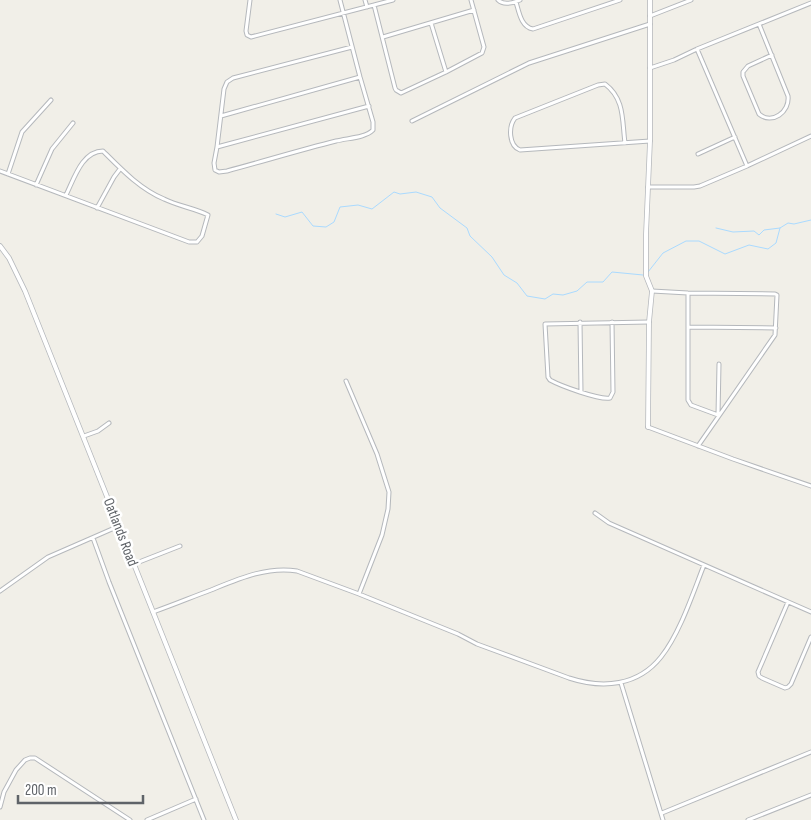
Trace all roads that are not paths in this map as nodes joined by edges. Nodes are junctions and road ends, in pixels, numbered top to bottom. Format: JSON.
{"nodes":[{"id":1,"x":252,"y":0,"type":"edge"},
{"id":2,"x":340,"y":0,"type":"edge"},
{"id":3,"x":365,"y":0,"type":"edge"},
{"id":4,"x":393,"y":0,"type":"edge"},
{"id":5,"x":471,"y":0,"type":"edge"},
{"id":6,"x":498,"y":0,"type":"edge"},
{"id":7,"x":520,"y":0,"type":"edge"},
{"id":8,"x":620,"y":0,"type":"edge"},
{"id":9,"x":650,"y":0,"type":"edge"},
{"id":10,"x":691,"y":0,"type":"edge"},
{"id":11,"x":516,"y":2,"type":"junction"},
{"id":12,"x":811,"y":3,"type":"edge"},
{"id":13,"x":374,"y":5,"type":"junction"},
{"id":14,"x":367,"y":7,"type":"junction"},
{"id":15,"x":474,"y":10,"type":"junction"},
{"id":16,"x":343,"y":13,"type":"junction"},
{"id":17,"x":650,"y":16,"type":"junction"},
{"id":18,"x":430,"y":23,"type":"junction"},
{"id":19,"x":650,"y":24,"type":"junction"},
{"id":20,"x":759,"y":24,"type":"junction"},
{"id":21,"x":382,"y":37,"type":"junction"},
{"id":22,"x":352,"y":47,"type":"junction"},
{"id":23,"x":697,"y":49,"type":"junction"},
{"id":24,"x":772,"y":55,"type":"junction"},
{"id":25,"x":650,"y":68,"type":"junction"},
{"id":26,"x":446,"y":72,"type":"junction"},
{"id":27,"x":360,"y":77,"type":"junction"},
{"id":28,"x":50,"y":100,"type":"dead end"},
{"id":29,"x":369,"y":106,"type":"junction"},
{"id":30,"x":221,"y":116,"type":"junction"},
{"id":31,"x":412,"y":121,"type":"dead end"},
{"id":32,"x":73,"y":123,"type":"dead end"},
{"id":33,"x":811,"y":136,"type":"edge"},
{"id":34,"x":735,"y":137,"type":"junction"},
{"id":35,"x":650,"y":141,"type":"junction"},
{"id":36,"x":625,"y":143,"type":"junction"},
{"id":37,"x":218,"y":147,"type":"junction"},
{"id":38,"x":698,"y":154,"type":"dead end"},
{"id":39,"x":747,"y":166,"type":"junction"},
{"id":40,"x":120,"y":169,"type":"junction"},
{"id":41,"x":0,"y":171,"type":"edge"},
{"id":42,"x":8,"y":174,"type":"junction"},
{"id":43,"x":36,"y":185,"type":"junction"},
{"id":44,"x":648,"y":187,"type":"junction"},
{"id":45,"x":66,"y":195,"type":"junction"},
{"id":46,"x":97,"y":208,"type":"junction"},
{"id":47,"x":0,"y":246,"type":"edge"},
{"id":48,"x":652,"y":291,"type":"junction"},
{"id":49,"x":688,"y":293,"type":"junction"},
{"id":50,"x":580,"y":322,"type":"junction"},
{"id":51,"x":612,"y":322,"type":"junction"},
{"id":52,"x":650,"y":322,"type":"junction"},
{"id":53,"x":688,"y":327,"type":"junction"},
{"id":54,"x":776,"y":328,"type":"junction"},
{"id":55,"x":719,"y":364,"type":"dead end"},
{"id":56,"x":346,"y":381,"type":"dead end"},
{"id":57,"x":581,"y":392,"type":"junction"},
{"id":58,"x":718,"y":415,"type":"junction"},
{"id":59,"x":109,"y":423,"type":"dead end"},
{"id":60,"x":648,"y":427,"type":"joint"},
{"id":61,"x":84,"y":436,"type":"junction"},
{"id":62,"x":698,"y":446,"type":"junction"},
{"id":63,"x":811,"y":486,"type":"edge"},
{"id":64,"x":595,"y":513,"type":"dead end"},
{"id":65,"x":120,"y":526,"type":"junction"},
{"id":66,"x":93,"y":538,"type":"junction"},
{"id":67,"x":180,"y":546,"type":"dead end"},
{"id":68,"x":134,"y":564,"type":"junction"},
{"id":69,"x":704,"y":565,"type":"junction"},
{"id":70,"x":0,"y":591,"type":"edge"},
{"id":71,"x":360,"y":594,"type":"junction"},
{"id":72,"x":788,"y":602,"type":"junction"},
{"id":73,"x":153,"y":612,"type":"junction"},
{"id":74,"x":811,"y":612,"type":"edge"},
{"id":75,"x":811,"y":637,"type":"edge"},
{"id":76,"x":621,"y":683,"type":"junction"},
{"id":77,"x":811,"y":752,"type":"edge"},
{"id":78,"x":811,"y":795,"type":"edge"},
{"id":79,"x":196,"y":800,"type":"junction"},
{"id":80,"x":0,"y":807,"type":"edge"},
{"id":81,"x":662,"y":813,"type":"junction"},
{"id":82,"x":130,"y":820,"type":"edge"},
{"id":83,"x":147,"y":820,"type":"edge"},
{"id":84,"x":204,"y":820,"type":"edge"},
{"id":85,"x":236,"y":820,"type":"edge"},
{"id":86,"x":663,"y":820,"type":"edge"},
{"id":87,"x":748,"y":820,"type":"edge"}],
"edges":[{"from":1,"to":16,"type":"street"},
{"from":2,"to":16,"type":"street"},
{"from":3,"to":14,"type":"street"},
{"from":4,"to":13,"type":"street"},
{"from":5,"to":15,"type":"street"},
{"from":6,"to":11,"type":"street"},
{"from":7,"to":11,"type":"street"},
{"from":8,"to":11,"type":"street"},
{"from":9,"to":17,"type":"street"},
{"from":10,"to":17,"type":"street"},
{"from":12,"to":20,"type":"street"},
{"from":13,"to":14,"type":"street"},
{"from":13,"to":21,"type":"street"},
{"from":14,"to":16,"type":"street"},
{"from":15,"to":18,"type":"street"},
{"from":15,"to":26,"type":"street"},
{"from":16,"to":22,"type":"street"},
{"from":17,"to":19,"type":"street"},
{"from":18,"to":21,"type":"street"},
{"from":18,"to":26,"type":"street"},
{"from":19,"to":25,"type":"street"},
{"from":19,"to":31,"type":"street"},
{"from":20,"to":23,"type":"street"},
{"from":20,"to":24,"type":"street"},
{"from":21,"to":26,"type":"street"},
{"from":22,"to":27,"type":"street"},
{"from":22,"to":30,"type":"street"},
{"from":23,"to":25,"type":"street"},
{"from":23,"to":34,"type":"street"},
{"from":24,"to":24,"type":"street"},
{"from":25,"to":35,"type":"street"},
{"from":27,"to":29,"type":"street"},
{"from":27,"to":30,"type":"street"},
{"from":28,"to":42,"type":"street"},
{"from":29,"to":37,"type":"street"},
{"from":29,"to":37,"type":"street"},
{"from":30,"to":37,"type":"street"},
{"from":32,"to":43,"type":"street"},
{"from":33,"to":39,"type":"street"},
{"from":34,"to":38,"type":"street"},
{"from":34,"to":39,"type":"street"},
{"from":35,"to":36,"type":"street"},
{"from":35,"to":44,"type":"street"},
{"from":36,"to":36,"type":"street"},
{"from":39,"to":44,"type":"street"},
{"from":40,"to":45,"type":"street"},
{"from":40,"to":46,"type":"street"},
{"from":40,"to":46,"type":"street"},
{"from":41,"to":42,"type":"street"},
{"from":42,"to":43,"type":"street"},
{"from":43,"to":45,"type":"street"},
{"from":44,"to":48,"type":"street"},
{"from":45,"to":46,"type":"street"},
{"from":47,"to":61,"type":"street","name":"Oatlands Road"},
{"from":48,"to":49,"type":"street"},
{"from":48,"to":52,"type":"street"},
{"from":49,"to":53,"type":"street"},
{"from":49,"to":54,"type":"street"},
{"from":50,"to":51,"type":"street"},
{"from":50,"to":57,"type":"street"},
{"from":50,"to":57,"type":"street"},
{"from":51,"to":52,"type":"street"},
{"from":51,"to":57,"type":"street"},
{"from":52,"to":60,"type":"street"},
{"from":53,"to":54,"type":"street"},
{"from":53,"to":58,"type":"street"},
{"from":54,"to":58,"type":"street"},
{"from":55,"to":58,"type":"street"},
{"from":56,"to":71,"type":"street"},
{"from":58,"to":62,"type":"street"},
{"from":59,"to":61,"type":"street"},
{"from":60,"to":62,"type":"street"},
{"from":61,"to":65,"type":"street","name":"Oatlands Road"},
{"from":62,"to":63,"type":"street"},
{"from":64,"to":69,"type":"street"},
{"from":65,"to":66,"type":"street"},
{"from":65,"to":68,"type":"street","name":"Oatlands Road"},
{"from":66,"to":70,"type":"street"},
{"from":66,"to":79,"type":"street"},
{"from":67,"to":68,"type":"street"},
{"from":68,"to":73,"type":"street","name":"Oatlands Road"},
{"from":69,"to":72,"type":"street"},
{"from":69,"to":76,"type":"street"},
{"from":71,"to":73,"type":"street"},
{"from":71,"to":76,"type":"street"},
{"from":72,"to":74,"type":"street"},
{"from":72,"to":75,"type":"street"},
{"from":73,"to":85,"type":"street","name":"Oatlands Road"},
{"from":76,"to":81,"type":"street"},
{"from":77,"to":81,"type":"street"},
{"from":78,"to":87,"type":"street"},
{"from":79,"to":83,"type":"street"},
{"from":79,"to":84,"type":"street"},
{"from":80,"to":82,"type":"street"},
{"from":81,"to":86,"type":"street"}]}
